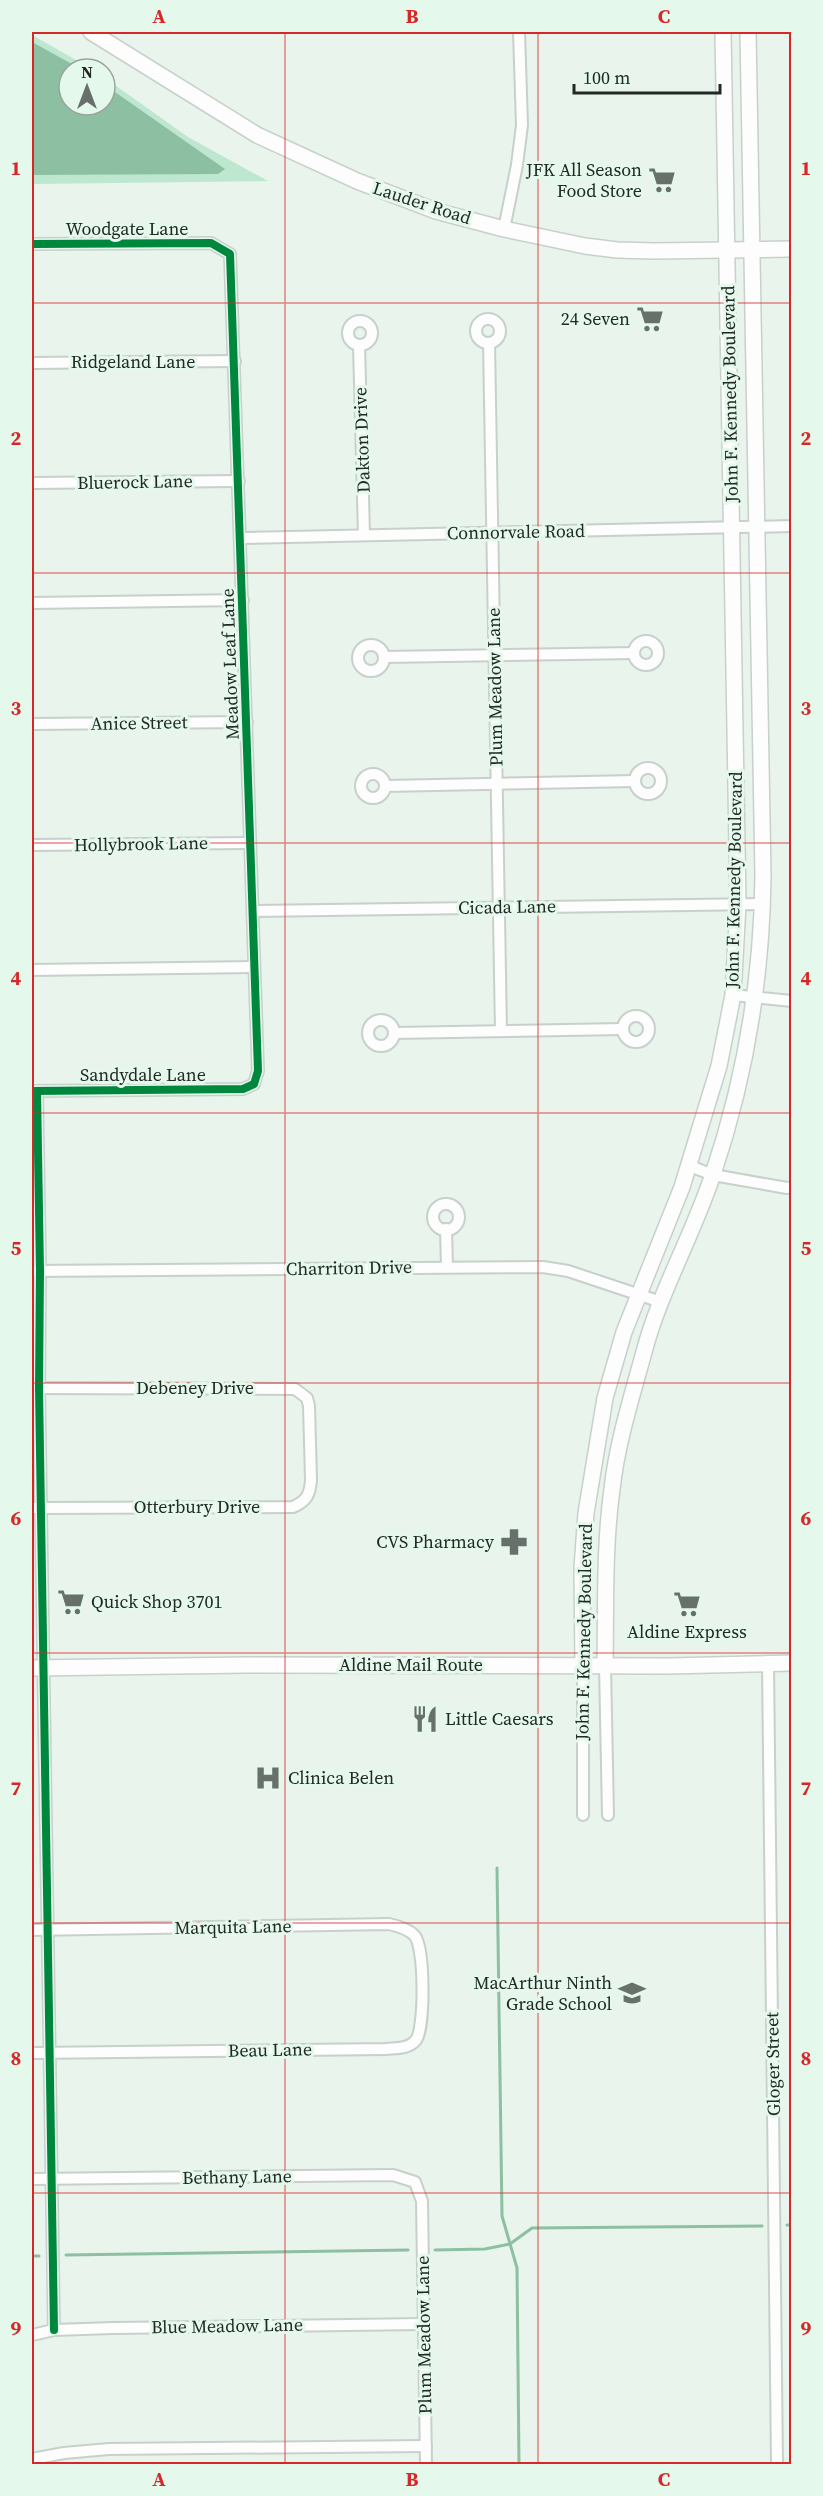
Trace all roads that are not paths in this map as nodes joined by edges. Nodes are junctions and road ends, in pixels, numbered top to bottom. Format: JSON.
{"nodes":[{"id":1,"x":91,"y":32,"type":"edge"},
{"id":2,"x":519,"y":32,"type":"edge"},
{"id":3,"x":723,"y":32,"type":"edge"},
{"id":4,"x":748,"y":32,"type":"edge"},
{"id":5,"x":504,"y":228,"type":"junction"},
{"id":6,"x":32,"y":244,"type":"edge"},
{"id":7,"x":222,"y":247,"type":"joint"},
{"id":8,"x":792,"y":249,"type":"edge"},
{"id":9,"x":752,"y":250,"type":"junction"},
{"id":10,"x":726,"y":251,"type":"junction"},
{"id":11,"x":489,"y":343,"type":"dead end"},
{"id":12,"x":359,"y":345,"type":"dead end"},
{"id":13,"x":235,"y":361,"type":"junction"},
{"id":14,"x":32,"y":363,"type":"edge"},
{"id":15,"x":239,"y":481,"type":"junction"},
{"id":16,"x":32,"y":483,"type":"edge"},
{"id":17,"x":792,"y":526,"type":"edge"},
{"id":18,"x":732,"y":527,"type":"junction"},
{"id":19,"x":757,"y":527,"type":"junction"},
{"id":20,"x":492,"y":532,"type":"junction"},
{"id":21,"x":364,"y":535,"type":"junction"},
{"id":22,"x":241,"y":538,"type":"junction"},
{"id":23,"x":243,"y":600,"type":"junction"},
{"id":24,"x":32,"y":603,"type":"edge"},
{"id":25,"x":633,"y":653,"type":"dead end"},
{"id":26,"x":494,"y":656,"type":"junction"},
{"id":27,"x":384,"y":657,"type":"dead end"},
{"id":28,"x":246,"y":722,"type":"junction"},
{"id":29,"x":32,"y":724,"type":"edge"},
{"id":30,"x":636,"y":781,"type":"dead end"},
{"id":31,"x":496,"y":784,"type":"junction"},
{"id":32,"x":385,"y":786,"type":"dead end"},
{"id":33,"x":250,"y":843,"type":"junction"},
{"id":34,"x":32,"y":845,"type":"edge"},
{"id":35,"x":738,"y":904,"type":"junction"},
{"id":36,"x":762,"y":904,"type":"junction"},
{"id":37,"x":499,"y":907,"type":"junction"},
{"id":38,"x":253,"y":910,"type":"junction"},
{"id":39,"x":254,"y":967,"type":"junction"},
{"id":40,"x":32,"y":970,"type":"edge"},
{"id":41,"x":733,"y":995,"type":"junction"},
{"id":42,"x":754,"y":998,"type":"junction"},
{"id":43,"x":792,"y":1001,"type":"edge"},
{"id":44,"x":623,"y":1029,"type":"dead end"},
{"id":45,"x":501,"y":1031,"type":"junction"},
{"id":46,"x":394,"y":1033,"type":"dead end"},
{"id":47,"x":254,"y":1084,"type":"joint"},
{"id":48,"x":34,"y":1091,"type":"edge"},
{"id":49,"x":690,"y":1166,"type":"junction"},
{"id":50,"x":713,"y":1175,"type":"junction"},
{"id":51,"x":792,"y":1187,"type":"edge"},
{"id":52,"x":446,"y":1229,"type":"dead end"},
{"id":53,"x":447,"y":1266,"type":"junction"},
{"id":54,"x":36,"y":1271,"type":"edge"},
{"id":55,"x":639,"y":1294,"type":"junction"},
{"id":56,"x":661,"y":1302,"type":"junction"},
{"id":57,"x":35,"y":1388,"type":"edge"},
{"id":58,"x":310,"y":1446,"type":"joint"},
{"id":59,"x":591,"y":1479,"type":"junction"},
{"id":60,"x":612,"y":1484,"type":"junction"},
{"id":61,"x":36,"y":1508,"type":"edge"},
{"id":62,"x":792,"y":1663,"type":"edge"},
{"id":63,"x":768,"y":1664,"type":"junction"},
{"id":64,"x":583,"y":1666,"type":"junction"},
{"id":65,"x":605,"y":1666,"type":"junction"},
{"id":66,"x":37,"y":1668,"type":"edge"},
{"id":67,"x":583,"y":1815,"type":"dead end"},
{"id":68,"x":608,"y":1815,"type":"dead end"},
{"id":69,"x":32,"y":1930,"type":"edge"},
{"id":70,"x":48,"y":1930,"type":"junction"},
{"id":71,"x":420,"y":1950,"type":"joint"},
{"id":72,"x":32,"y":2053,"type":"edge"},
{"id":73,"x":50,"y":2053,"type":"junction"},
{"id":74,"x":32,"y":2179,"type":"edge"},
{"id":75,"x":51,"y":2179,"type":"junction"},
{"id":76,"x":422,"y":2206,"type":"joint"},
{"id":77,"x":423,"y":2324,"type":"junction"},
{"id":78,"x":54,"y":2330,"type":"junction"},
{"id":79,"x":32,"y":2335,"type":"edge"},
{"id":80,"x":426,"y":2446,"type":"junction"},
{"id":81,"x":32,"y":2459,"type":"edge"},
{"id":82,"x":426,"y":2464,"type":"edge"},
{"id":83,"x":777,"y":2464,"type":"edge"}],
"edges":[{"from":1,"to":5,"type":"main road","name":"Lauder Road"},
{"from":2,"to":5,"type":"street"},
{"from":3,"to":10,"type":"main road","name":"John F. Kennedy Boulevard"},
{"from":4,"to":9,"type":"main road","name":"John F. Kennedy Boulevard"},
{"from":5,"to":10,"type":"main road","name":"Lauder Road"},
{"from":6,"to":7,"type":"street","name":"Woodgate Lane"},
{"from":7,"to":13,"type":"street","name":"Meadow Leaf Lane"},
{"from":8,"to":9,"type":"main road","name":"Lauder Road"},
{"from":9,"to":10,"type":"main road","name":"Lauder Road"},
{"from":9,"to":19,"type":"main road","name":"John F. Kennedy Boulevard"},
{"from":10,"to":18,"type":"main road","name":"John F. Kennedy Boulevard"},
{"from":11,"to":20,"type":"street","name":"Plum Meadow Lane"},
{"from":12,"to":21,"type":"street","name":"Dakton Drive"},
{"from":13,"to":14,"type":"street","name":"Ridgeland Lane"},
{"from":13,"to":15,"type":"street","name":"Meadow Leaf Lane"},
{"from":15,"to":16,"type":"street","name":"Bluerock Lane"},
{"from":15,"to":22,"type":"street","name":"Meadow Leaf Lane"},
{"from":17,"to":19,"type":"street","name":"Connorvale Road"},
{"from":18,"to":19,"type":"street","name":"Connorvale Road"},
{"from":18,"to":20,"type":"street","name":"Connorvale Road"},
{"from":18,"to":35,"type":"main road","name":"John F. Kennedy Boulevard"},
{"from":19,"to":36,"type":"main road","name":"John F. Kennedy Boulevard"},
{"from":20,"to":21,"type":"street","name":"Connorvale Road"},
{"from":20,"to":26,"type":"street","name":"Plum Meadow Lane"},
{"from":21,"to":22,"type":"street","name":"Connorvale Road"},
{"from":22,"to":23,"type":"street","name":"Meadow Leaf Lane"},
{"from":23,"to":24,"type":"street"},
{"from":23,"to":28,"type":"street","name":"Meadow Leaf Lane"},
{"from":25,"to":26,"type":"street"},
{"from":26,"to":27,"type":"street"},
{"from":26,"to":31,"type":"street","name":"Plum Meadow Lane"},
{"from":28,"to":29,"type":"street","name":"Anice Street"},
{"from":28,"to":33,"type":"street","name":"Meadow Leaf Lane"},
{"from":30,"to":31,"type":"street"},
{"from":31,"to":32,"type":"street"},
{"from":31,"to":37,"type":"street","name":"Plum Meadow Lane"},
{"from":33,"to":34,"type":"street","name":"Hollybrook Lane"},
{"from":33,"to":38,"type":"street","name":"Meadow Leaf Lane"},
{"from":35,"to":36,"type":"street","name":"Cicada Lane"},
{"from":35,"to":37,"type":"street","name":"Cicada Lane"},
{"from":35,"to":41,"type":"main road","name":"John F. Kennedy Boulevard"},
{"from":36,"to":42,"type":"main road","name":"John F. Kennedy Boulevard"},
{"from":37,"to":38,"type":"street","name":"Cicada Lane"},
{"from":37,"to":45,"type":"street","name":"Plum Meadow Lane"},
{"from":38,"to":39,"type":"street","name":"Meadow Leaf Lane"},
{"from":39,"to":40,"type":"street"},
{"from":39,"to":47,"type":"street","name":"Meadow Leaf Lane"},
{"from":41,"to":42,"type":"street"},
{"from":41,"to":49,"type":"main road","name":"John F. Kennedy Boulevard"},
{"from":42,"to":43,"type":"street"},
{"from":42,"to":50,"type":"main road","name":"John F. Kennedy Boulevard"},
{"from":44,"to":45,"type":"street"},
{"from":45,"to":46,"type":"street"},
{"from":47,"to":48,"type":"street","name":"Sandydale Lane"},
{"from":48,"to":54,"type":"street"},
{"from":49,"to":50,"type":"street"},
{"from":49,"to":55,"type":"main road","name":"John F. Kennedy Boulevard"},
{"from":50,"to":51,"type":"street"},
{"from":50,"to":56,"type":"main road","name":"John F. Kennedy Boulevard"},
{"from":52,"to":53,"type":"street"},
{"from":53,"to":54,"type":"street","name":"Charriton Drive"},
{"from":53,"to":55,"type":"street","name":"Charriton Drive"},
{"from":54,"to":57,"type":"street"},
{"from":55,"to":56,"type":"street","name":"Charriton Drive"},
{"from":55,"to":59,"type":"main road","name":"John F. Kennedy Boulevard"},
{"from":56,"to":60,"type":"main road","name":"John F. Kennedy Boulevard"},
{"from":57,"to":58,"type":"street","name":"Debeney Drive"},
{"from":57,"to":61,"type":"street"},
{"from":58,"to":61,"type":"street","name":"Otterbury Drive"},
{"from":59,"to":60,"type":"main road"},
{"from":59,"to":64,"type":"main road","name":"John F. Kennedy Boulevard"},
{"from":60,"to":65,"type":"main road","name":"John F. Kennedy Boulevard"},
{"from":61,"to":66,"type":"street"},
{"from":62,"to":63,"type":"main road","name":"Aldine Mail Route"},
{"from":63,"to":65,"type":"main road","name":"Aldine Mail Route"},
{"from":63,"to":83,"type":"street","name":"Gloger Street"},
{"from":64,"to":65,"type":"main road","name":"Aldine Mail Route"},
{"from":64,"to":66,"type":"main road","name":"Aldine Mail Route"},
{"from":64,"to":67,"type":"street","name":"John F. Kennedy Boulevard"},
{"from":65,"to":68,"type":"street","name":"John F. Kennedy Boulevard"},
{"from":66,"to":70,"type":"street"},
{"from":69,"to":70,"type":"street","name":"Marquita Lane"},
{"from":70,"to":71,"type":"street","name":"Marquita Lane"},
{"from":70,"to":73,"type":"street"},
{"from":71,"to":73,"type":"street","name":"Beau Lane"},
{"from":72,"to":73,"type":"street","name":"Beau Lane"},
{"from":73,"to":75,"type":"street"},
{"from":74,"to":75,"type":"street","name":"Bethany Lane"},
{"from":75,"to":76,"type":"street","name":"Bethany Lane"},
{"from":75,"to":78,"type":"street"},
{"from":76,"to":77,"type":"street","name":"Plum Meadow Lane"},
{"from":77,"to":78,"type":"street","name":"Blue Meadow Lane"},
{"from":77,"to":80,"type":"street","name":"Plum Meadow Lane"},
{"from":78,"to":79,"type":"street","name":"Blue Meadow Lane"},
{"from":80,"to":81,"type":"street"},
{"from":80,"to":82,"type":"street","name":"Plum Meadow Lane"}]}
